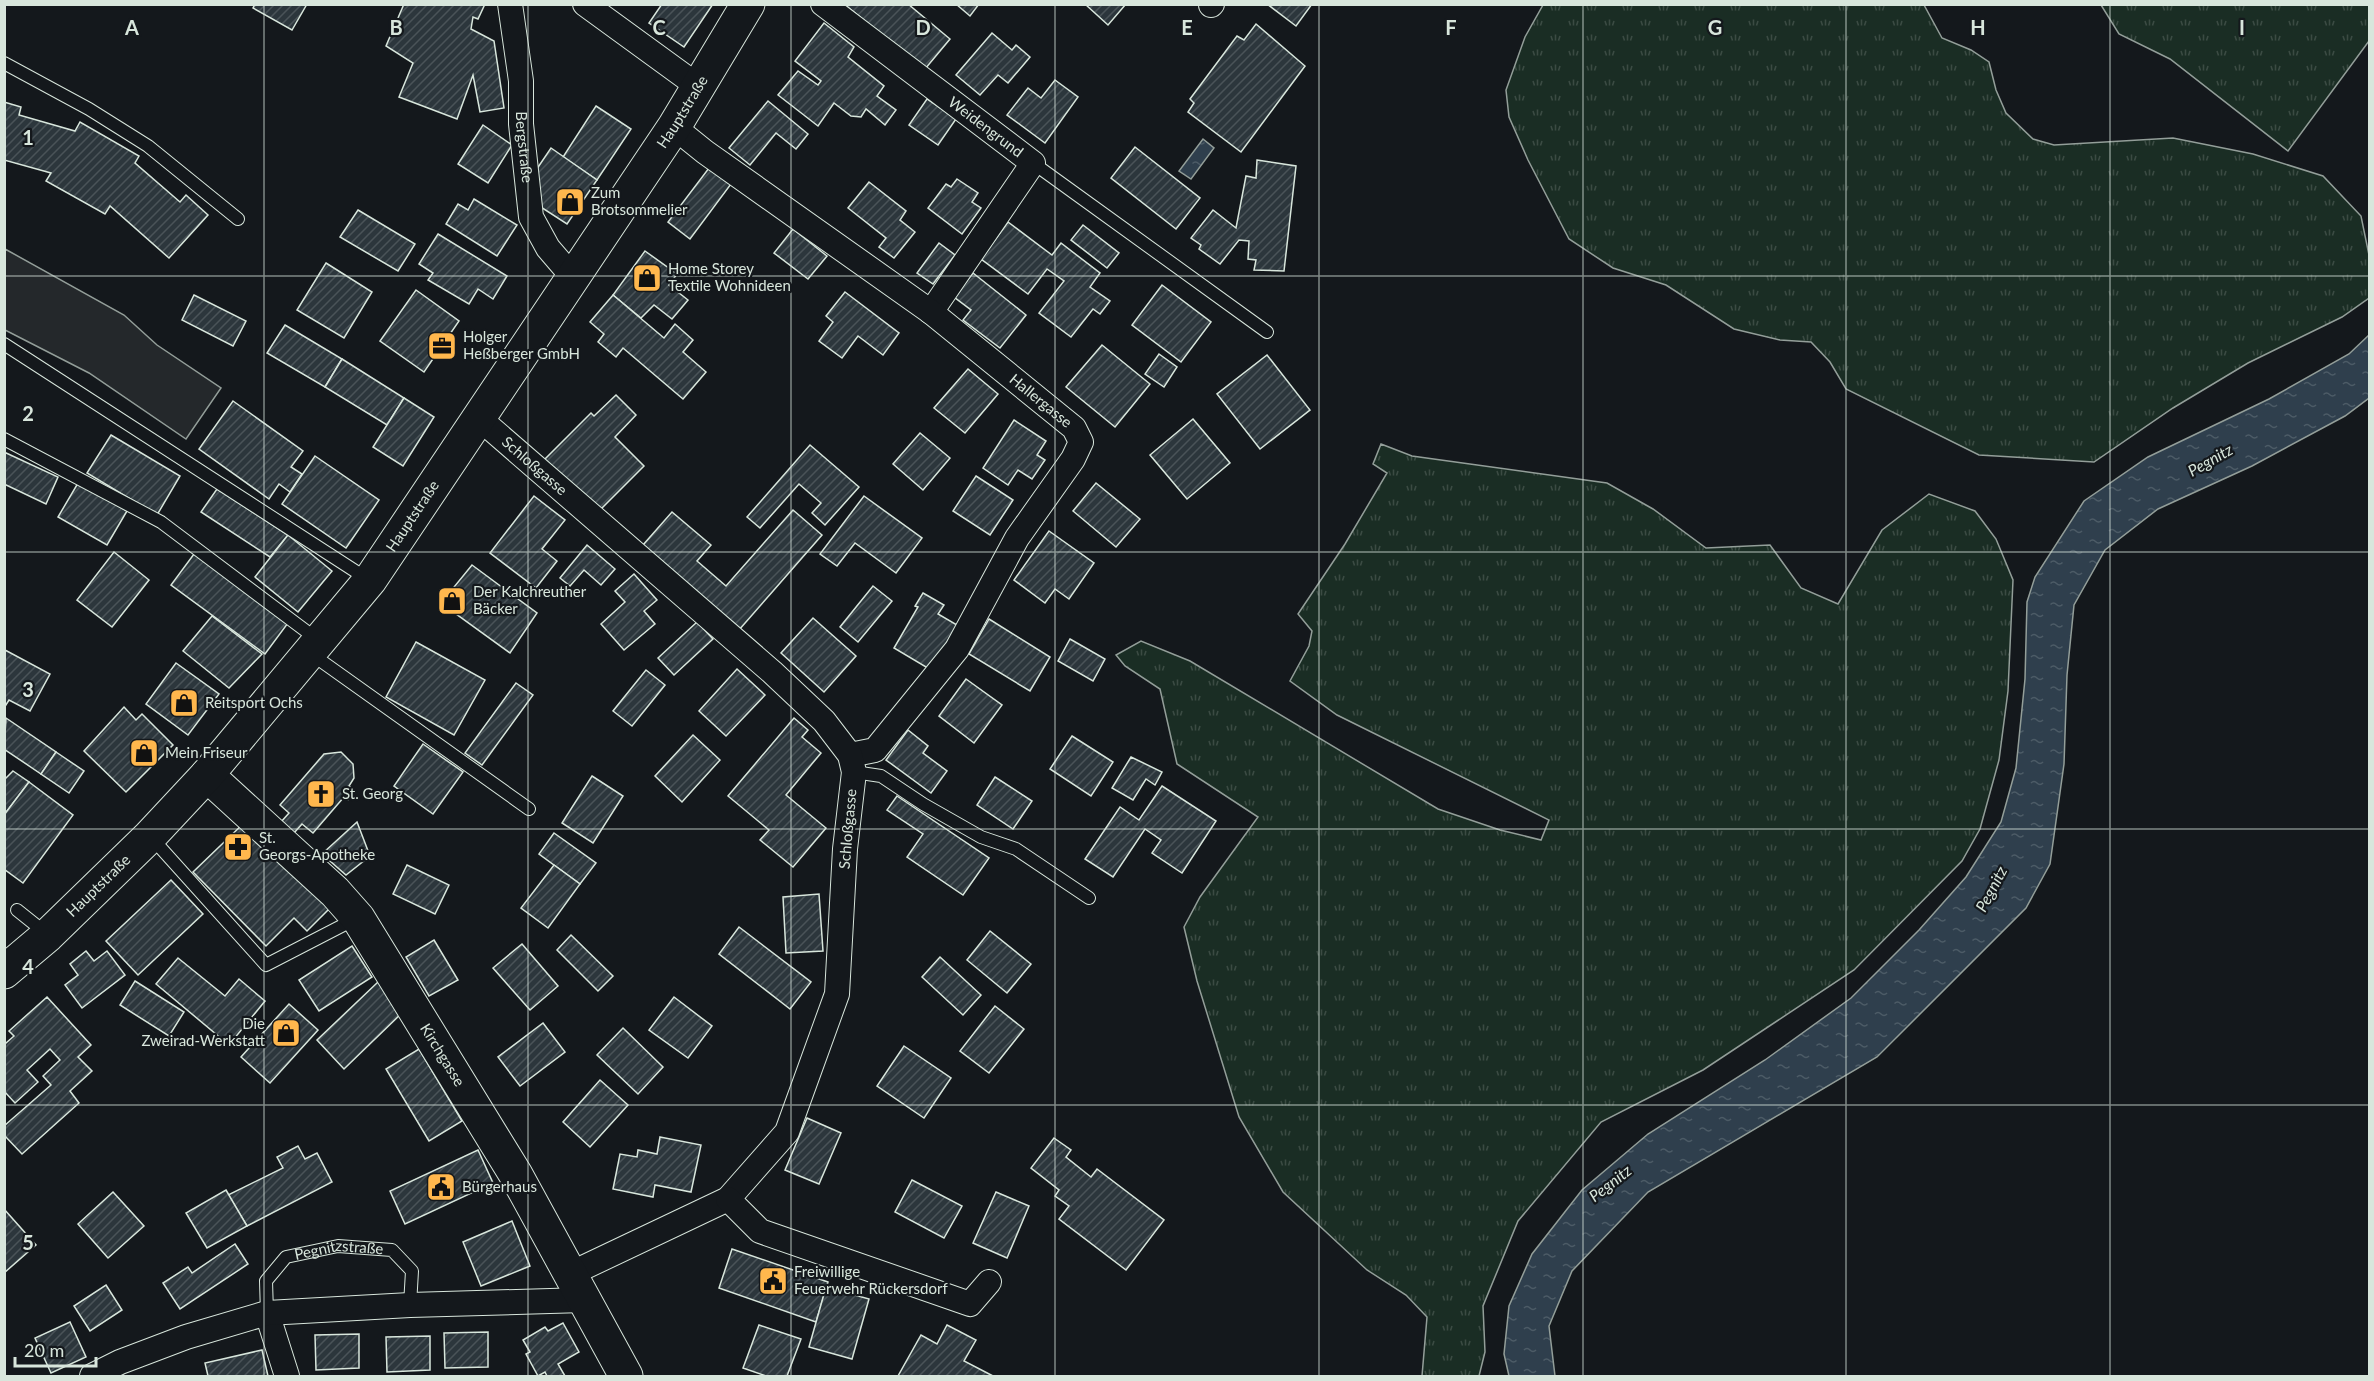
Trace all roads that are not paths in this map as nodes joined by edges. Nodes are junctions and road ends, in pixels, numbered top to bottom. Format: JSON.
{"nodes":[{"id":1,"x":510,"y":4,"type":"edge"},
{"id":2,"x":585,"y":4,"type":"edge"},
{"id":3,"x":748,"y":4,"type":"edge"},
{"id":4,"x":823,"y":4,"type":"edge"},
{"id":5,"x":4,"y":63,"type":"edge"},
{"id":6,"x":699,"y":87,"type":"junction"},
{"id":7,"x":674,"y":127,"type":"junction"},
{"id":8,"x":1033,"y":163,"type":"junction"},
{"id":9,"x":238,"y":219,"type":"dead end"},
{"id":10,"x":572,"y":276,"type":"junction"},
{"id":11,"x":931,"y":312,"type":"junction"},
{"id":12,"x":1267,"y":332,"type":"dead end"},
{"id":13,"x":4,"y":345,"type":"edge"},
{"id":14,"x":480,"y":418,"type":"junction"},
{"id":15,"x":4,"y":439,"type":"edge"},
{"id":16,"x":369,"y":580,"type":"junction"},
{"id":17,"x":314,"y":646,"type":"junction"},
{"id":18,"x":852,"y":763,"type":"junction"},
{"id":19,"x":207,"y":775,"type":"junction"},
{"id":20,"x":529,"y":808,"type":"dead end"},
{"id":21,"x":150,"y":836,"type":"junction"},
{"id":22,"x":1089,"y":898,"type":"dead end"},
{"id":23,"x":17,"y":910,"type":"dead end"},
{"id":24,"x":358,"y":918,"type":"junction"},
{"id":25,"x":48,"y":935,"type":"junction"},
{"id":26,"x":4,"y":972,"type":"edge"},
{"id":27,"x":728,"y":1199,"type":"junction"},
{"id":28,"x":989,"y":1282,"type":"dead end"},
{"id":29,"x":577,"y":1287,"type":"junction"},
{"id":30,"x":410,"y":1305,"type":"junction"},
{"id":31,"x":267,"y":1313,"type":"junction"},
{"id":32,"x":92,"y":1377,"type":"edge"},
{"id":33,"x":287,"y":1377,"type":"edge"},
{"id":34,"x":626,"y":1377,"type":"edge"}],
"edges":[{"from":1,"to":10,"type":"street","name":"Bergstraße"},
{"from":2,"to":6,"type":"street"},
{"from":3,"to":6,"type":"main road","name":"Hauptstraße"},
{"from":4,"to":8,"type":"street","name":"Weidengrund"},
{"from":5,"to":9,"type":"lane"},
{"from":6,"to":7,"type":"main road","name":"Hauptstraße"},
{"from":7,"to":10,"type":"main road","name":"Hauptstraße"},
{"from":7,"to":11,"type":"street","name":"Hallergasse"},
{"from":8,"to":11,"type":"street","name":"Weidengrund"},
{"from":8,"to":12,"type":"lane"},
{"from":10,"to":14,"type":"main road","name":"Hauptstraße"},
{"from":11,"to":18,"type":"street","name":"Hallergasse"},
{"from":13,"to":16,"type":"lane"},
{"from":14,"to":16,"type":"main road","name":"Hauptstraße"},
{"from":14,"to":18,"type":"street","name":"Schloßgasse"},
{"from":15,"to":17,"type":"lane"},
{"from":16,"to":17,"type":"main road","name":"Hauptstraße"},
{"from":17,"to":19,"type":"main road","name":"Hauptstraße"},
{"from":17,"to":20,"type":"lane"},
{"from":18,"to":22,"type":"lane"},
{"from":18,"to":27,"type":"street","name":"Schloßgasse"},
{"from":19,"to":21,"type":"main road","name":"Hauptstraße"},
{"from":19,"to":24,"type":"main road","name":"Kirchgasse"},
{"from":21,"to":24,"type":"lane"},
{"from":21,"to":25,"type":"main road","name":"Hauptstraße"},
{"from":23,"to":25,"type":"lane"},
{"from":24,"to":29,"type":"main road","name":"Kirchgasse"},
{"from":25,"to":26,"type":"main road","name":"Hauptstraße"},
{"from":27,"to":28,"type":"street"},
{"from":27,"to":29,"type":"street","name":"Schloßgasse"},
{"from":29,"to":30,"type":"street"},
{"from":29,"to":34,"type":"main road","name":"Kirchgasse"},
{"from":30,"to":31,"type":"street"},
{"from":30,"to":31,"type":"lane","name":"Pegnitzstraße"},
{"from":31,"to":32,"type":"street"},
{"from":31,"to":33,"type":"street"}]}
